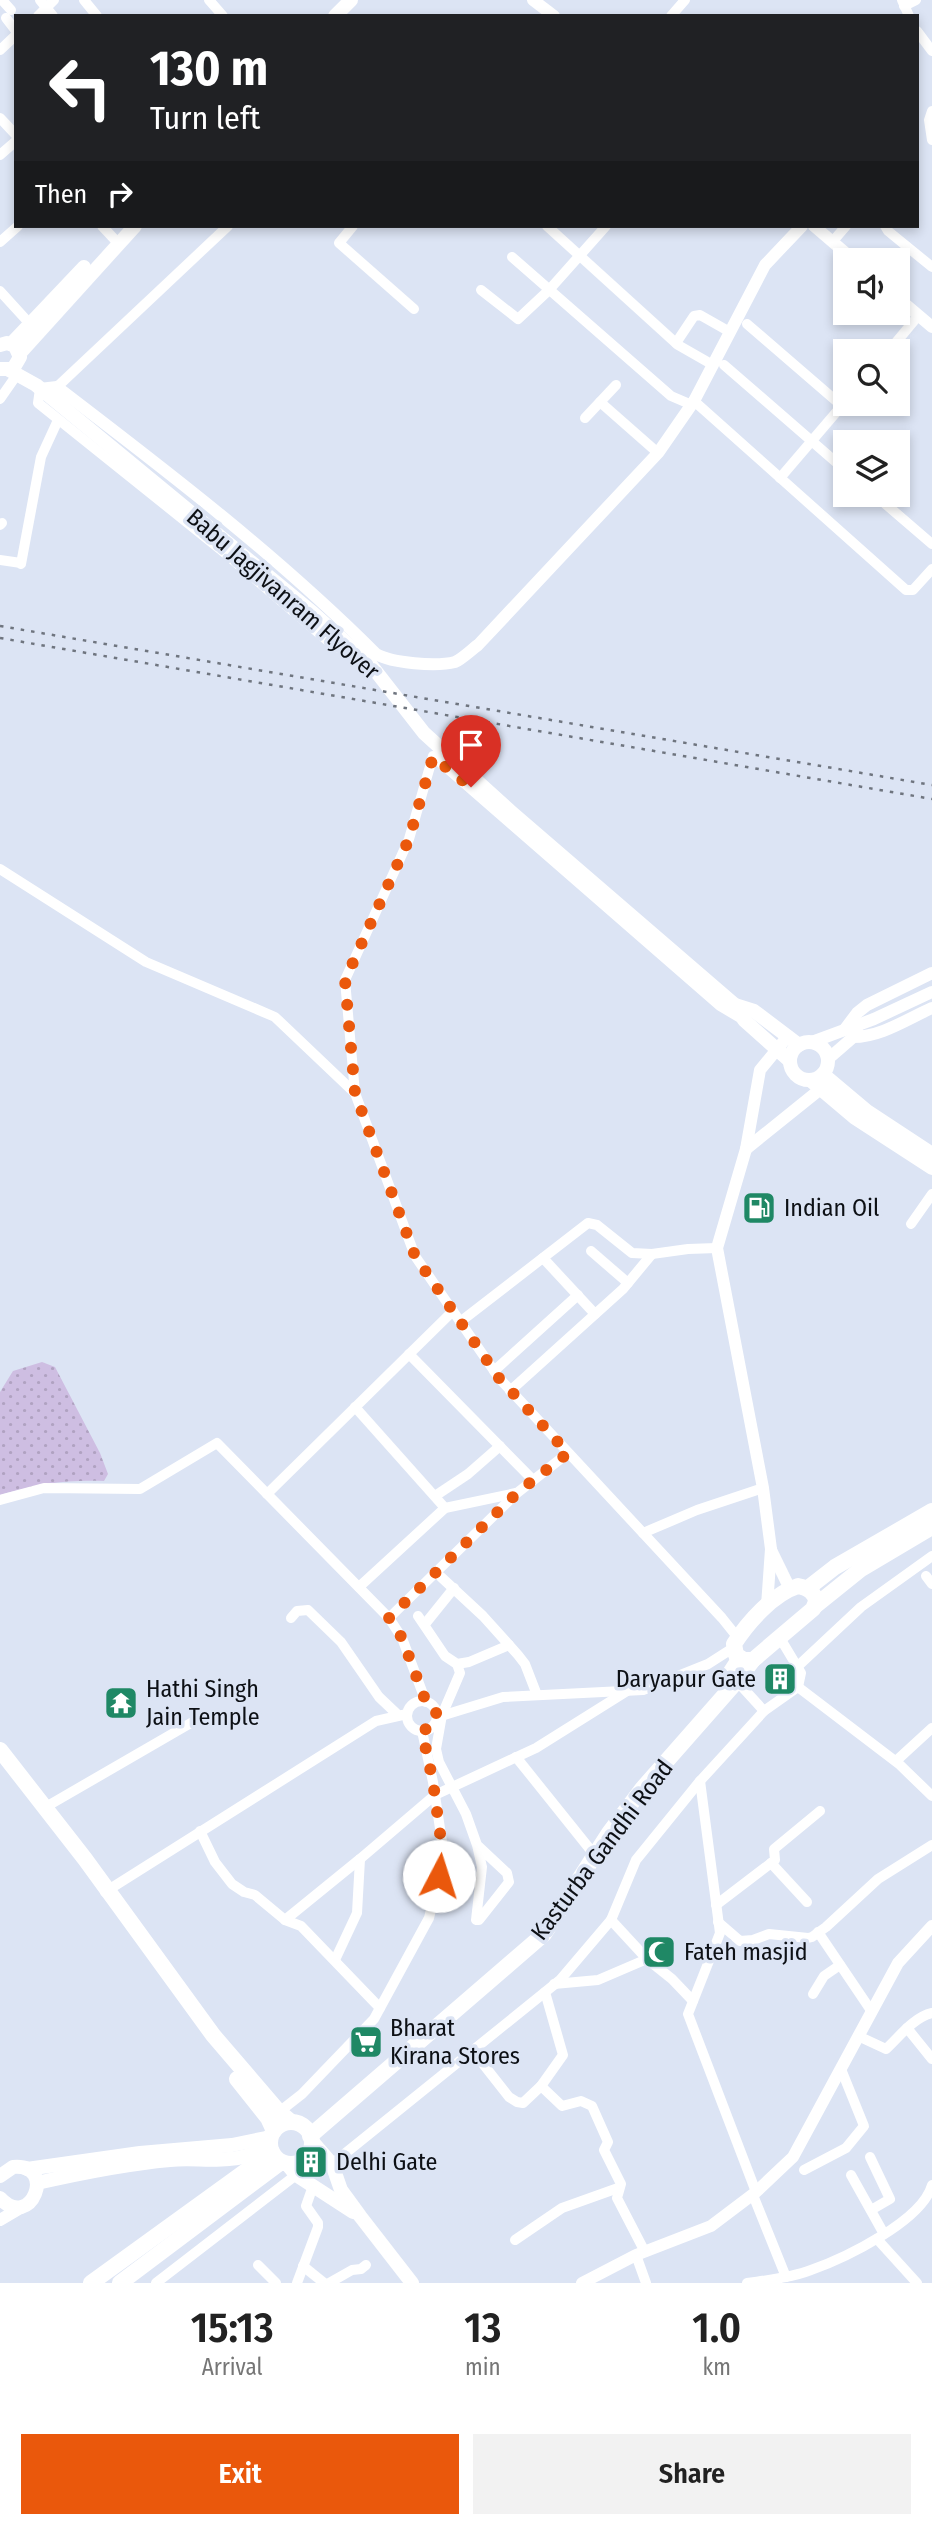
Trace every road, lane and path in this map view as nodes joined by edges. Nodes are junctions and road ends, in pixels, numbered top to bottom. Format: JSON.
{"nodes":[{"id":1,"x":2,"y":0,"type":"edge"},
{"id":2,"x":84,"y":0,"type":"edge"},
{"id":3,"x":209,"y":0,"type":"edge"},
{"id":4,"x":533,"y":0,"type":"edge"},
{"id":5,"x":685,"y":0,"type":"edge"},
{"id":6,"x":916,"y":0,"type":"edge"},
{"id":7,"x":905,"y":7,"type":"edge"},
{"id":8,"x":95,"y":14,"type":"edge"},
{"id":9,"x":221,"y":14,"type":"edge"},
{"id":10,"x":551,"y":14,"type":"edge"},
{"id":11,"x":673,"y":14,"type":"edge"},
{"id":12,"x":14,"y":28,"type":"edge"},
{"id":13,"x":919,"y":34,"type":"edge"},
{"id":14,"x":14,"y":35,"type":"edge"},
{"id":15,"x":0,"y":50,"type":"edge"},
{"id":16,"x":932,"y":51,"type":"edge"},
{"id":17,"x":932,"y":111,"type":"edge"},
{"id":18,"x":0,"y":118,"type":"edge"},
{"id":19,"x":14,"y":133,"type":"edge"},
{"id":20,"x":932,"y":141,"type":"edge"},
{"id":21,"x":14,"y":143,"type":"edge"},
{"id":22,"x":0,"y":155,"type":"edge"},
{"id":23,"x":16,"y":228,"type":"edge"},
{"id":24,"x":104,"y":228,"type":"edge"},
{"id":25,"x":123,"y":228,"type":"edge"},
{"id":26,"x":132,"y":228,"type":"edge"},
{"id":27,"x":226,"y":228,"type":"edge"},
{"id":28,"x":351,"y":228,"type":"edge"},
{"id":29,"x":549,"y":228,"type":"edge"},
{"id":30,"x":604,"y":228,"type":"edge"},
{"id":31,"x":800,"y":228,"type":"edge"},
{"id":32,"x":817,"y":228,"type":"edge"},
{"id":33,"x":844,"y":228,"type":"edge"},
{"id":34,"x":887,"y":228,"type":"edge"},
{"id":35,"x":116,"y":240,"type":"junction"},
{"id":36,"x":833,"y":241,"type":"junction"},
{"id":37,"x":0,"y":242,"type":"edge"},
{"id":38,"x":841,"y":248,"type":"edge"},
{"id":39,"x":580,"y":256,"type":"junction"},
{"id":40,"x":512,"y":257,"type":"dead end"},
{"id":41,"x":932,"y":267,"type":"edge"},
{"id":42,"x":481,"y":290,"type":"dead end"},
{"id":43,"x":549,"y":290,"type":"junction"},
{"id":44,"x":0,"y":291,"type":"edge"},
{"id":45,"x":414,"y":309,"type":"dead end"},
{"id":46,"x":910,"y":309,"type":"edge"},
{"id":47,"x":918,"y":316,"type":"junction"},
{"id":48,"x":30,"y":324,"type":"junction"},
{"id":49,"x":747,"y":324,"type":"dead end"},
{"id":50,"x":932,"y":327,"type":"edge"},
{"id":51,"x":730,"y":332,"type":"junction"},
{"id":52,"x":899,"y":339,"type":"edge"},
{"id":53,"x":676,"y":343,"type":"junction"},
{"id":54,"x":11,"y":360,"type":"edge"},
{"id":55,"x":718,"y":365,"type":"junction"},
{"id":56,"x":616,"y":385,"type":"dead end"},
{"id":57,"x":38,"y":387,"type":"junction"},
{"id":58,"x":56,"y":394,"type":"junction"},
{"id":59,"x":833,"y":396,"type":"edge"},
{"id":60,"x":0,"y":400,"type":"edge"},
{"id":61,"x":600,"y":402,"type":"junction"},
{"id":62,"x":693,"y":403,"type":"junction"},
{"id":63,"x":833,"y":416,"type":"edge"},
{"id":64,"x":585,"y":418,"type":"dead end"},
{"id":65,"x":58,"y":420,"type":"junction"},
{"id":66,"x":811,"y":441,"type":"junction"},
{"id":67,"x":657,"y":453,"type":"junction"},
{"id":68,"x":833,"y":460,"type":"edge"},
{"id":69,"x":780,"y":478,"type":"junction"},
{"id":70,"x":889,"y":507,"type":"edge"},
{"id":71,"x":932,"y":544,"type":"edge"},
{"id":72,"x":0,"y":560,"type":"edge"},
{"id":73,"x":932,"y":569,"type":"edge"},
{"id":74,"x":336,"y":648,"type":"dead end"},
{"id":75,"x":0,"y":869,"type":"edge"},
{"id":76,"x":932,"y":973,"type":"edge"},
{"id":77,"x":932,"y":992,"type":"edge"},
{"id":78,"x":735,"y":1005,"type":"junction"},
{"id":79,"x":932,"y":1008,"type":"edge"},
{"id":80,"x":744,"y":1020,"type":"junction"},
{"id":81,"x":849,"y":1033,"type":"junction"},
{"id":82,"x":800,"y":1041,"type":"junction"},
{"id":83,"x":777,"y":1049,"type":"junction"},
{"id":84,"x":828,"y":1059,"type":"junction"},
{"id":85,"x":790,"y":1061,"type":"junction"},
{"id":86,"x":821,"y":1081,"type":"junction"},
{"id":87,"x":355,"y":1093,"type":"junction"},
{"id":88,"x":746,"y":1149,"type":"junction"},
{"id":89,"x":932,"y":1154,"type":"edge"},
{"id":90,"x":932,"y":1168,"type":"edge"},
{"id":91,"x":932,"y":1194,"type":"edge"},
{"id":92,"x":911,"y":1224,"type":"dead end"},
{"id":93,"x":718,"y":1248,"type":"junction"},
{"id":94,"x":591,"y":1251,"type":"dead end"},
{"id":95,"x":652,"y":1254,"type":"junction"},
{"id":96,"x":543,"y":1258,"type":"junction"},
{"id":97,"x":628,"y":1283,"type":"junction"},
{"id":98,"x":578,"y":1296,"type":"junction"},
{"id":99,"x":453,"y":1311,"type":"junction"},
{"id":100,"x":595,"y":1314,"type":"junction"},
{"id":101,"x":460,"y":1322,"type":"junction"},
{"id":102,"x":409,"y":1354,"type":"junction"},
{"id":103,"x":494,"y":1371,"type":"junction"},
{"id":104,"x":510,"y":1391,"type":"junction"},
{"id":105,"x":355,"y":1407,"type":"junction"},
{"id":106,"x":500,"y":1446,"type":"junction"},
{"id":107,"x":568,"y":1453,"type":"junction"},
{"id":108,"x":533,"y":1480,"type":"junction"},
{"id":109,"x":763,"y":1488,"type":"junction"},
{"id":110,"x":517,"y":1493,"type":"junction"},
{"id":111,"x":267,"y":1494,"type":"junction"},
{"id":112,"x":435,"y":1496,"type":"junction"},
{"id":113,"x":0,"y":1500,"type":"edge"},
{"id":114,"x":445,"y":1508,"type":"junction"},
{"id":115,"x":932,"y":1511,"type":"edge"},
{"id":116,"x":932,"y":1527,"type":"edge"},
{"id":117,"x":643,"y":1533,"type":"junction"},
{"id":118,"x":771,"y":1549,"type":"junction"},
{"id":119,"x":932,"y":1556,"type":"edge"},
{"id":120,"x":442,"y":1577,"type":"dead end"},
{"id":121,"x":359,"y":1587,"type":"junction"},
{"id":122,"x":454,"y":1588,"type":"junction"},
{"id":123,"x":808,"y":1588,"type":"junction"},
{"id":124,"x":790,"y":1589,"type":"junction"},
{"id":125,"x":767,"y":1606,"type":"junction"},
{"id":126,"x":815,"y":1606,"type":"junction"},
{"id":127,"x":291,"y":1618,"type":"dead end"},
{"id":128,"x":389,"y":1618,"type":"junction"},
{"id":129,"x":780,"y":1638,"type":"junction"},
{"id":130,"x":509,"y":1645,"type":"junction"},
{"id":131,"x":741,"y":1651,"type":"junction"},
{"id":132,"x":457,"y":1664,"type":"junction"},
{"id":133,"x":798,"y":1666,"type":"junction"},
{"id":134,"x":734,"y":1678,"type":"junction"},
{"id":135,"x":798,"y":1687,"type":"junction"},
{"id":136,"x":627,"y":1691,"type":"junction"},
{"id":137,"x":537,"y":1695,"type":"junction"},
{"id":138,"x":426,"y":1702,"type":"junction"},
{"id":139,"x":764,"y":1711,"type":"junction"},
{"id":140,"x":403,"y":1715,"type":"junction"},
{"id":141,"x":440,"y":1716,"type":"junction"},
{"id":142,"x":196,"y":1720,"type":"dead end"},
{"id":143,"x":932,"y":1728,"type":"edge"},
{"id":144,"x":422,"y":1731,"type":"junction"},
{"id":145,"x":0,"y":1750,"type":"edge"},
{"id":146,"x":516,"y":1757,"type":"junction"},
{"id":147,"x":896,"y":1761,"type":"junction"},
{"id":148,"x":0,"y":1763,"type":"edge"},
{"id":149,"x":700,"y":1782,"type":"junction"},
{"id":150,"x":453,"y":1787,"type":"junction"},
{"id":151,"x":435,"y":1795,"type":"junction"},
{"id":152,"x":932,"y":1796,"type":"edge"},
{"id":153,"x":44,"y":1808,"type":"junction"},
{"id":154,"x":820,"y":1811,"type":"dead end"},
{"id":155,"x":200,"y":1831,"type":"junction"},
{"id":156,"x":477,"y":1845,"type":"junction"},
{"id":157,"x":932,"y":1845,"type":"edge"},
{"id":158,"x":589,"y":1848,"type":"junction"},
{"id":159,"x":360,"y":1859,"type":"junction"},
{"id":160,"x":771,"y":1863,"type":"junction"},
{"id":161,"x":105,"y":1892,"type":"junction"},
{"id":162,"x":807,"y":1902,"type":"dead end"},
{"id":163,"x":716,"y":1905,"type":"junction"},
{"id":164,"x":285,"y":1920,"type":"junction"},
{"id":165,"x":611,"y":1920,"type":"junction"},
{"id":166,"x":718,"y":1922,"type":"junction"},
{"id":167,"x":932,"y":1926,"type":"edge"},
{"id":168,"x":818,"y":1932,"type":"junction"},
{"id":169,"x":647,"y":1959,"type":"junction"},
{"id":170,"x":335,"y":1961,"type":"junction"},
{"id":171,"x":840,"y":1965,"type":"junction"},
{"id":172,"x":554,"y":1984,"type":"junction"},
{"id":173,"x":545,"y":1992,"type":"junction"},
{"id":174,"x":813,"y":1994,"type":"dead end"},
{"id":175,"x":693,"y":2001,"type":"junction"},
{"id":176,"x":380,"y":2008,"type":"junction"},
{"id":177,"x":872,"y":2012,"type":"junction"},
{"id":178,"x":932,"y":2013,"type":"edge"},
{"id":179,"x":907,"y":2028,"type":"junction"},
{"id":180,"x":858,"y":2036,"type":"junction"},
{"id":181,"x":472,"y":2050,"type":"junction"},
{"id":182,"x":932,"y":2059,"type":"edge"},
{"id":183,"x":841,"y":2069,"type":"junction"},
{"id":184,"x":541,"y":2086,"type":"junction"},
{"id":185,"x":299,"y":2128,"type":"junction"},
{"id":186,"x":279,"y":2153,"type":"junction"},
{"id":187,"x":870,"y":2157,"type":"dead end"},
{"id":188,"x":332,"y":2164,"type":"junction"},
{"id":189,"x":27,"y":2169,"type":"junction"},
{"id":190,"x":804,"y":2170,"type":"dead end"},
{"id":191,"x":2,"y":2172,"type":"edge"},
{"id":192,"x":851,"y":2175,"type":"dead end"},
{"id":193,"x":37,"y":2183,"type":"junction"},
{"id":194,"x":932,"y":2185,"type":"edge"},
{"id":195,"x":313,"y":2186,"type":"junction"},
{"id":196,"x":618,"y":2188,"type":"junction"},
{"id":197,"x":754,"y":2194,"type":"junction"},
{"id":198,"x":0,"y":2200,"type":"edge"},
{"id":199,"x":22,"y":2207,"type":"junction"},
{"id":200,"x":871,"y":2210,"type":"junction"},
{"id":201,"x":360,"y":2216,"type":"junction"},
{"id":202,"x":0,"y":2220,"type":"edge"},
{"id":203,"x":881,"y":2237,"type":"junction"},
{"id":204,"x":514,"y":2240,"type":"dead end"},
{"id":205,"x":640,"y":2254,"type":"junction"},
{"id":206,"x":258,"y":2265,"type":"dead end"},
{"id":207,"x":366,"y":2265,"type":"dead end"},
{"id":208,"x":303,"y":2266,"type":"junction"},
{"id":209,"x":786,"y":2277,"type":"junction"},
{"id":210,"x":333,"y":2282,"type":"edge"},
{"id":211,"x":766,"y":2282,"type":"edge"},
{"id":212,"x":91,"y":2283,"type":"edge"},
{"id":213,"x":120,"y":2283,"type":"edge"},
{"id":214,"x":156,"y":2283,"type":"edge"},
{"id":215,"x":276,"y":2283,"type":"edge"},
{"id":216,"x":297,"y":2283,"type":"edge"},
{"id":217,"x":412,"y":2283,"type":"edge"},
{"id":218,"x":582,"y":2283,"type":"edge"},
{"id":219,"x":646,"y":2283,"type":"edge"},
{"id":220,"x":747,"y":2283,"type":"edge"},
{"id":221,"x":917,"y":2283,"type":"edge"}],
"edges":[{"from":1,"to":12,"type":"street"},
{"from":2,"to":8,"type":"street"},
{"from":3,"to":9,"type":"street"},
{"from":4,"to":10,"type":"street"},
{"from":5,"to":11,"type":"street"},
{"from":6,"to":7,"type":"street"},
{"from":13,"to":16,"type":"street"},
{"from":14,"to":15,"type":"street"},
{"from":17,"to":20,"type":"street"},
{"from":18,"to":19,"type":"street"},
{"from":21,"to":22,"type":"street"},
{"from":23,"to":37,"type":"street"},
{"from":24,"to":35,"type":"street"},
{"from":25,"to":35,"type":"main road"},
{"from":26,"to":35,"type":"main road"},
{"from":27,"to":58,"type":"street"},
{"from":28,"to":45,"type":"street"},
{"from":29,"to":39,"type":"street"},
{"from":30,"to":39,"type":"street"},
{"from":31,"to":51,"type":"street"},
{"from":32,"to":36,"type":"street"},
{"from":33,"to":36,"type":"street"},
{"from":34,"to":41,"type":"street"},
{"from":35,"to":48,"type":"main road"},
{"from":35,"to":54,"type":"main road"},
{"from":36,"to":38,"type":"street"},
{"from":39,"to":43,"type":"street"},
{"from":39,"to":53,"type":"street"},
{"from":40,"to":43,"type":"street"},
{"from":42,"to":43,"type":"street"},
{"from":43,"to":62,"type":"street"},
{"from":44,"to":48,"type":"street"},
{"from":46,"to":47,"type":"street"},
{"from":47,"to":50,"type":"street"},
{"from":47,"to":52,"type":"street"},
{"from":48,"to":54,"type":"main road"},
{"from":49,"to":59,"type":"street"},
{"from":51,"to":53,"type":"street"},
{"from":51,"to":55,"type":"street"},
{"from":53,"to":55,"type":"street"},
{"from":54,"to":57,"type":"main road","name":"Babu Jagjivanram Flyover"},
{"from":54,"to":60,"type":"street"},
{"from":55,"to":62,"type":"street"},
{"from":55,"to":66,"type":"street"},
{"from":56,"to":61,"type":"street"},
{"from":57,"to":58,"type":"main road","name":"Babu Jagjivanram Flyover"},
{"from":57,"to":65,"type":"street"},
{"from":58,"to":67,"type":"street"},
{"from":58,"to":78,"type":"main road","name":"Babu Jagjivanram Flyover"},
{"from":61,"to":64,"type":"street"},
{"from":61,"to":67,"type":"street"},
{"from":62,"to":67,"type":"street"},
{"from":62,"to":69,"type":"street"},
{"from":63,"to":66,"type":"street"},
{"from":65,"to":72,"type":"street"},
{"from":65,"to":74,"type":"street"},
{"from":66,"to":68,"type":"street"},
{"from":66,"to":69,"type":"street"},
{"from":69,"to":73,"type":"street"},
{"from":70,"to":71,"type":"street"},
{"from":75,"to":87,"type":"street"},
{"from":76,"to":81,"type":"street"},
{"from":77,"to":81,"type":"street"},
{"from":78,"to":80,"type":"main road"},
{"from":78,"to":82,"type":"main road"},
{"from":79,"to":81,"type":"street"},
{"from":80,"to":83,"type":"main road"},
{"from":80,"to":87,"type":"street"},
{"from":81,"to":82,"type":"street"},
{"from":81,"to":84,"type":"street"},
{"from":82,"to":83,"type":"street"},
{"from":82,"to":84,"type":"main road"},
{"from":82,"to":85,"type":"main road"},
{"from":83,"to":85,"type":"main road"},
{"from":83,"to":88,"type":"street"},
{"from":84,"to":86,"type":"main road"},
{"from":85,"to":86,"type":"main road"},
{"from":86,"to":88,"type":"street"},
{"from":86,"to":89,"type":"main road"},
{"from":86,"to":90,"type":"main road"},
{"from":87,"to":99,"type":"street"},
{"from":88,"to":93,"type":"street"},
{"from":91,"to":92,"type":"street"},
{"from":93,"to":95,"type":"street"},
{"from":93,"to":109,"type":"street"},
{"from":94,"to":97,"type":"street"},
{"from":95,"to":96,"type":"street"},
{"from":95,"to":97,"type":"street"},
{"from":96,"to":98,"type":"street"},
{"from":96,"to":101,"type":"street"},
{"from":97,"to":100,"type":"street"},
{"from":98,"to":100,"type":"street"},
{"from":98,"to":103,"type":"street"},
{"from":99,"to":101,"type":"street"},
{"from":99,"to":102,"type":"street"},
{"from":100,"to":104,"type":"street"},
{"from":101,"to":103,"type":"street"},
{"from":102,"to":105,"type":"street"},
{"from":102,"to":106,"type":"street"},
{"from":103,"to":104,"type":"street"},
{"from":104,"to":107,"type":"street"},
{"from":105,"to":111,"type":"street"},
{"from":105,"to":112,"type":"street"},
{"from":106,"to":108,"type":"street"},
{"from":106,"to":112,"type":"street"},
{"from":107,"to":108,"type":"street"},
{"from":107,"to":117,"type":"street"},
{"from":108,"to":110,"type":"street"},
{"from":109,"to":117,"type":"street"},
{"from":109,"to":118,"type":"street"},
{"from":110,"to":114,"type":"street"},
{"from":110,"to":128,"type":"street"},
{"from":111,"to":113,"type":"street"},
{"from":111,"to":121,"type":"street"},
{"from":112,"to":114,"type":"street"},
{"from":114,"to":121,"type":"street"},
{"from":115,"to":123,"type":"main road"},
{"from":116,"to":126,"type":"main road"},
{"from":117,"to":131,"type":"street"},
{"from":118,"to":124,"type":"street"},
{"from":118,"to":125,"type":"street"},
{"from":119,"to":133,"type":"street"},
{"from":120,"to":122,"type":"street"},
{"from":121,"to":128,"type":"street"},
{"from":122,"to":130,"type":"street"},
{"from":122,"to":132,"type":"street"},
{"from":123,"to":124,"type":"main road"},
{"from":123,"to":126,"type":"main road"},
{"from":124,"to":125,"type":"main road"},
{"from":125,"to":131,"type":"main road"},
{"from":126,"to":129,"type":"main road"},
{"from":127,"to":140,"type":"street"},
{"from":128,"to":138,"type":"street"},
{"from":129,"to":131,"type":"main road"},
{"from":129,"to":133,"type":"street"},
{"from":130,"to":132,"type":"street"},
{"from":130,"to":137,"type":"street"},
{"from":131,"to":134,"type":"main road","name":"Kasturba Gandhi Road"},
{"from":131,"to":136,"type":"street"},
{"from":132,"to":141,"type":"street"},
{"from":133,"to":135,"type":"street"},
{"from":134,"to":139,"type":"street"},
{"from":134,"to":158,"type":"main road","name":"Kasturba Gandhi Road"},
{"from":134,"to":185,"type":"main road","name":"Kasturba Gandhi Road"},
{"from":135,"to":139,"type":"street"},
{"from":135,"to":147,"type":"street"},
{"from":136,"to":137,"type":"street"},
{"from":136,"to":146,"type":"street"},
{"from":137,"to":141,"type":"street"},
{"from":138,"to":140,"type":"street"},
{"from":138,"to":141,"type":"street"},
{"from":139,"to":149,"type":"street"},
{"from":140,"to":144,"type":"street"},
{"from":140,"to":155,"type":"street"},
{"from":141,"to":144,"type":"street"},
{"from":141,"to":150,"type":"street"},
{"from":142,"to":153,"type":"street"},
{"from":143,"to":147,"type":"street"},
{"from":144,"to":151,"type":"street"},
{"from":145,"to":153,"type":"main road"},
{"from":146,"to":150,"type":"street"},
{"from":146,"to":158,"type":"street"},
{"from":147,"to":152,"type":"street"},
{"from":148,"to":161,"type":"main road"},
{"from":149,"to":163,"type":"street"},
{"from":149,"to":165,"type":"street"},
{"from":150,"to":151,"type":"street"},
{"from":150,"to":156,"type":"street"},
{"from":151,"to":159,"type":"street"},
{"from":151,"to":176,"type":"street"},
{"from":153,"to":161,"type":"main road"},
{"from":154,"to":160,"type":"street"},
{"from":155,"to":161,"type":"street"},
{"from":155,"to":164,"type":"street"},
{"from":156,"to":156,"type":"street"},
{"from":157,"to":168,"type":"street"},
{"from":158,"to":185,"type":"main road","name":"Kasturba Gandhi Road"},
{"from":159,"to":164,"type":"street"},
{"from":159,"to":170,"type":"street"},
{"from":160,"to":162,"type":"street"},
{"from":160,"to":163,"type":"street"},
{"from":161,"to":185,"type":"main road"},
{"from":161,"to":186,"type":"main road"},
{"from":163,"to":166,"type":"street"},
{"from":164,"to":170,"type":"street"},
{"from":165,"to":169,"type":"street"},
{"from":165,"to":172,"type":"street"},
{"from":166,"to":168,"type":"street"},
{"from":166,"to":175,"type":"street"},
{"from":167,"to":177,"type":"street"},
{"from":168,"to":171,"type":"street"},
{"from":169,"to":172,"type":"street"},
{"from":169,"to":175,"type":"street"},
{"from":170,"to":176,"type":"street"},
{"from":171,"to":174,"type":"street"},
{"from":171,"to":177,"type":"street"},
{"from":172,"to":173,"type":"street"},
{"from":173,"to":181,"type":"street"},
{"from":173,"to":184,"type":"street"},
{"from":175,"to":197,"type":"street"},
{"from":176,"to":185,"type":"street"},
{"from":177,"to":180,"type":"street"},
{"from":178,"to":179,"type":"street"},
{"from":179,"to":180,"type":"street"},
{"from":179,"to":182,"type":"street"},
{"from":180,"to":183,"type":"street"},
{"from":181,"to":184,"type":"street"},
{"from":181,"to":188,"type":"street"},
{"from":183,"to":190,"type":"street"},
{"from":183,"to":197,"type":"street"},
{"from":184,"to":196,"type":"street"},
{"from":185,"to":186,"type":"main road"},
{"from":185,"to":186,"type":"main road"},
{"from":185,"to":188,"type":"main road"},
{"from":186,"to":189,"type":"main road"},
{"from":186,"to":193,"type":"main road"},
{"from":186,"to":195,"type":"main road"},
{"from":186,"to":212,"type":"main road"},
{"from":186,"to":213,"type":"main road"},
{"from":186,"to":214,"type":"street"},
{"from":187,"to":200,"type":"street"},
{"from":188,"to":201,"type":"main road"},
{"from":189,"to":191,"type":"main road"},
{"from":189,"to":193,"type":"main road"},
{"from":192,"to":200,"type":"street"},
{"from":193,"to":199,"type":"main road"},
{"from":194,"to":203,"type":"street"},
{"from":195,"to":201,"type":"main road"},
{"from":195,"to":208,"type":"street"},
{"from":196,"to":204,"type":"street"},
{"from":196,"to":205,"type":"street"},
{"from":197,"to":205,"type":"street"},
{"from":197,"to":209,"type":"street"},
{"from":198,"to":199,"type":"main road"},
{"from":199,"to":202,"type":"street"},
{"from":200,"to":203,"type":"street"},
{"from":201,"to":217,"type":"main road"},
{"from":203,"to":209,"type":"street"},
{"from":203,"to":221,"type":"street"},
{"from":205,"to":218,"type":"street"},
{"from":205,"to":219,"type":"street"},
{"from":206,"to":215,"type":"street"},
{"from":207,"to":210,"type":"street"},
{"from":208,"to":210,"type":"street"},
{"from":208,"to":216,"type":"street"},
{"from":209,"to":211,"type":"street"},
{"from":211,"to":220,"type":"street"}]}
